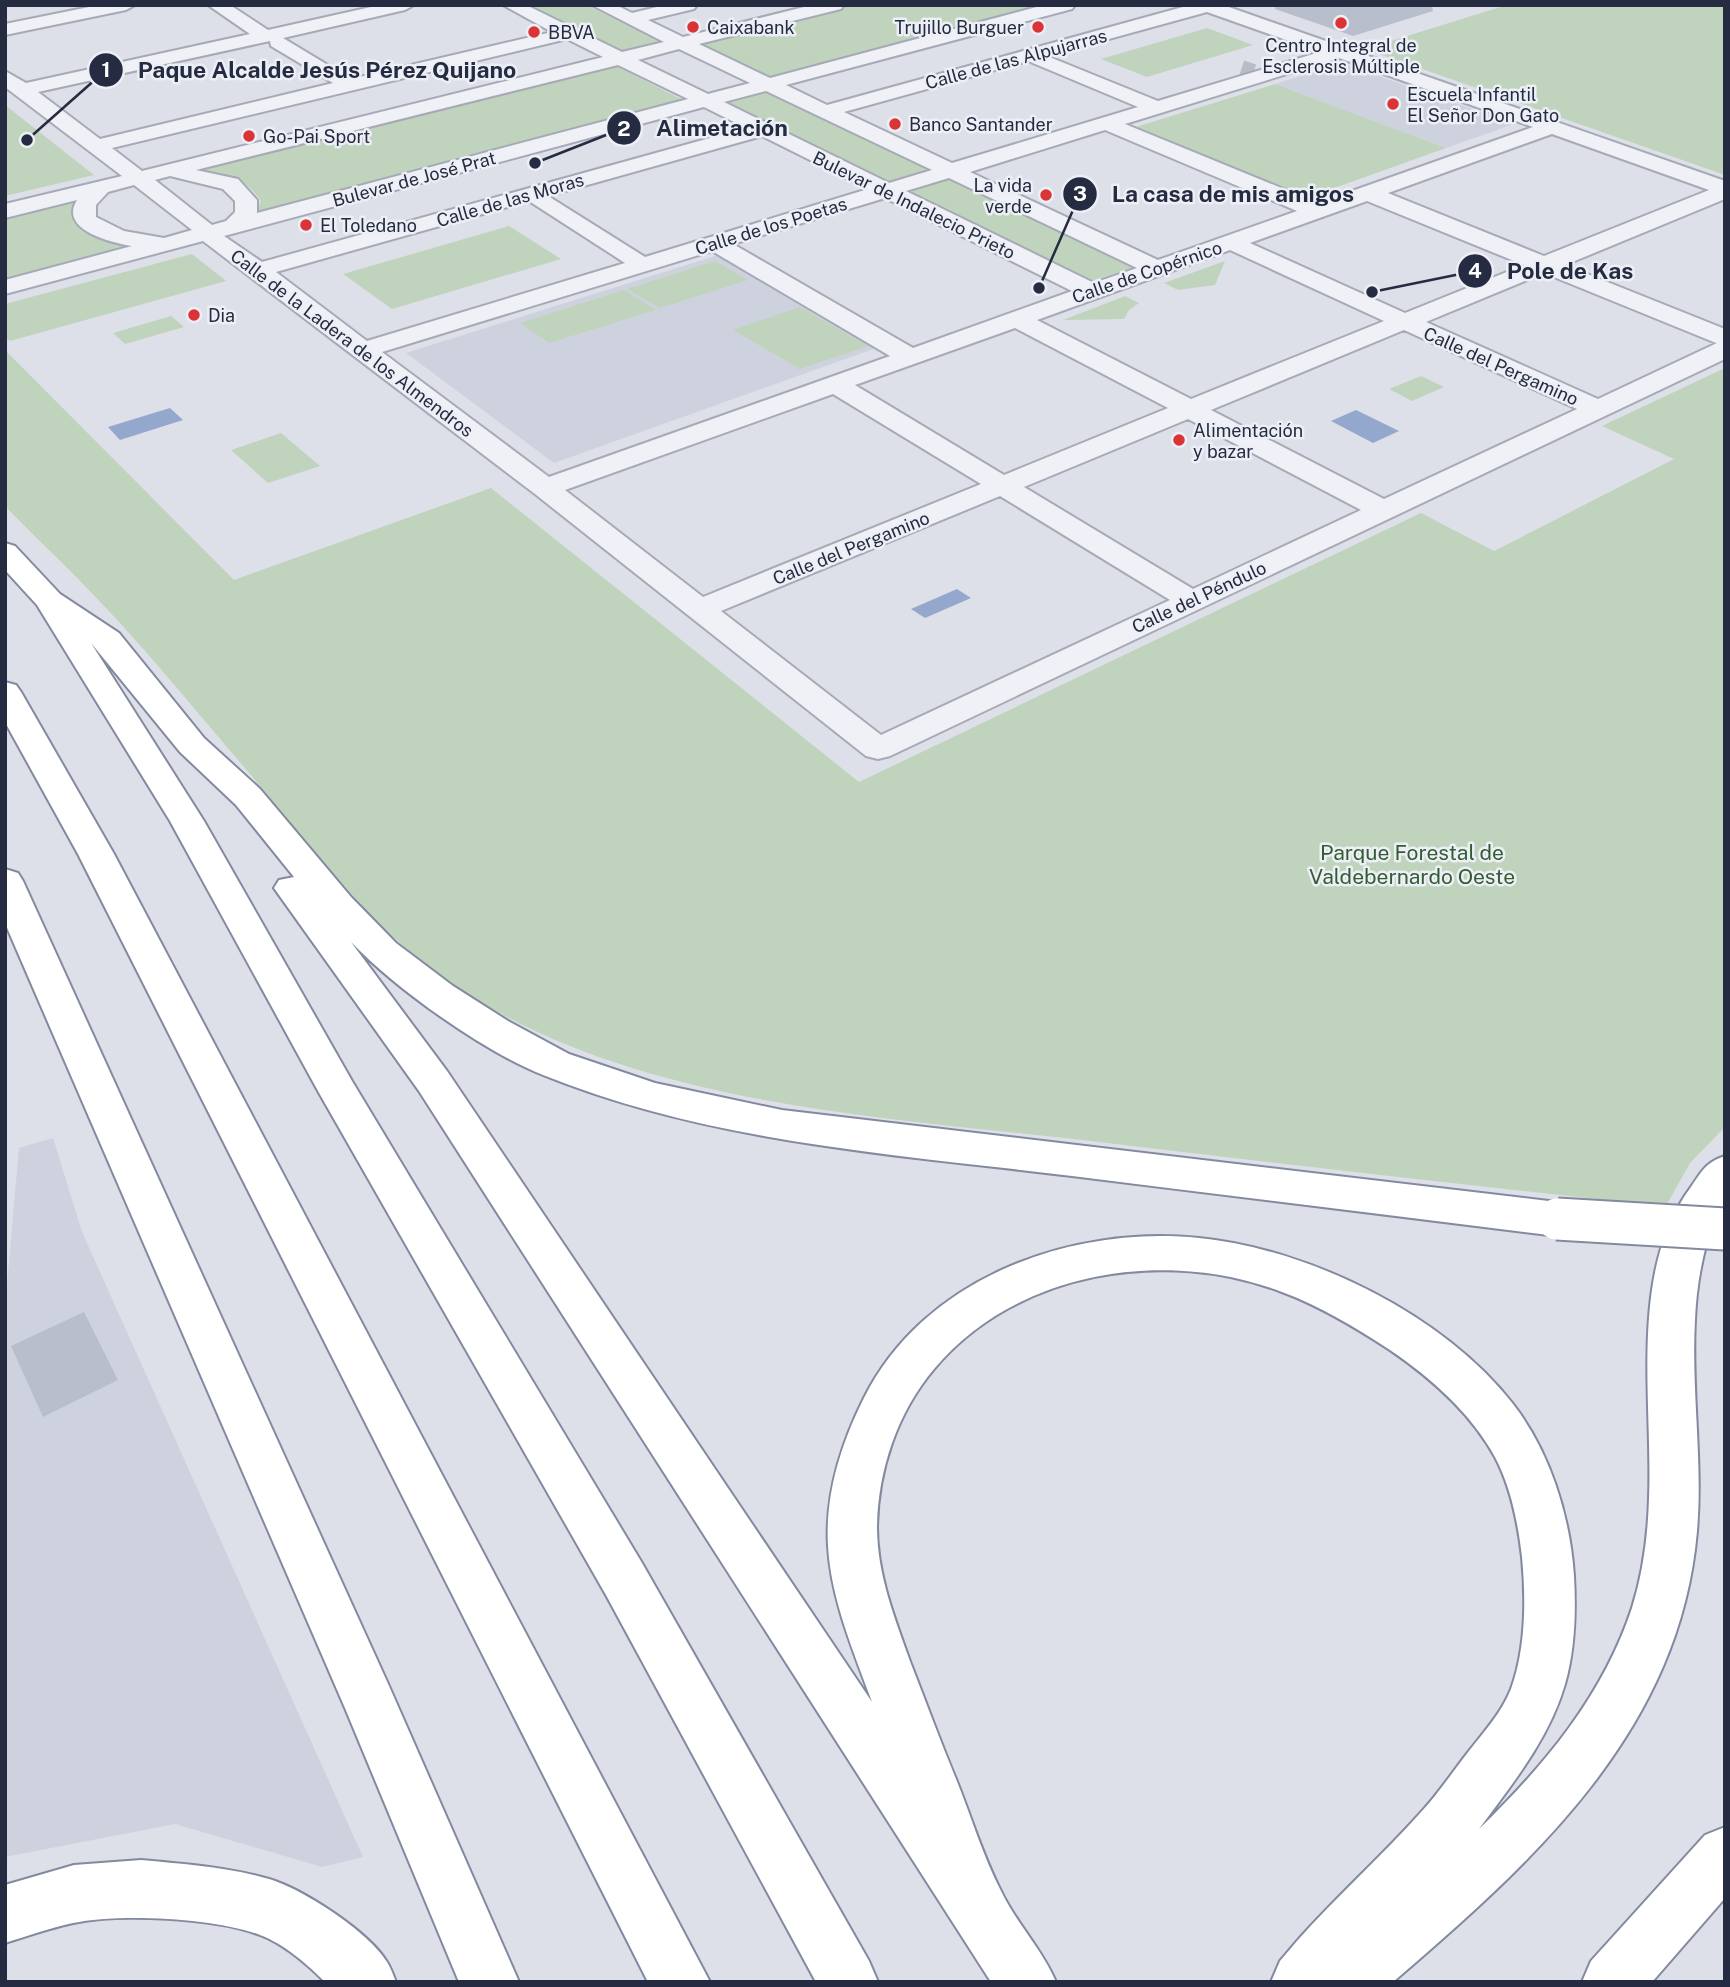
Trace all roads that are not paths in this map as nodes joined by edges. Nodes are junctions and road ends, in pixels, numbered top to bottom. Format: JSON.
{"nodes":[{"id":1,"x":217,"y":5,"type":"edge"},
{"id":2,"x":405,"y":5,"type":"edge"},
{"id":3,"x":512,"y":5,"type":"edge"},
{"id":4,"x":601,"y":5,"type":"edge"},
{"id":5,"x":688,"y":5,"type":"edge"},
{"id":6,"x":835,"y":5,"type":"edge"},
{"id":7,"x":1066,"y":5,"type":"edge"},
{"id":8,"x":1206,"y":6,"type":"edge"},
{"id":9,"x":117,"y":7,"type":"edge"},
{"id":10,"x":630,"y":19,"type":"junction"},
{"id":11,"x":5,"y":30,"type":"edge"},
{"id":12,"x":260,"y":32,"type":"dead end"},
{"id":13,"x":569,"y":33,"type":"junction"},
{"id":14,"x":975,"y":34,"type":"dead end"},
{"id":15,"x":278,"y":42,"type":"dead end"},
{"id":16,"x":682,"y":44,"type":"junction"},
{"id":17,"x":1340,"y":52,"type":"junction"},
{"id":18,"x":620,"y":59,"type":"junction"},
{"id":19,"x":13,"y":83,"type":"edge"},
{"id":20,"x":768,"y":84,"type":"junction"},
{"id":21,"x":704,"y":101,"type":"junction"},
{"id":22,"x":385,"y":107,"type":"dead end"},
{"id":23,"x":1158,"y":108,"type":"junction"},
{"id":24,"x":826,"y":111,"type":"junction"},
{"id":25,"x":1107,"y":124,"type":"junction"},
{"id":26,"x":1552,"y":127,"type":"junction"},
{"id":27,"x":762,"y":130,"type":"junction"},
{"id":28,"x":96,"y":146,"type":"junction"},
{"id":29,"x":487,"y":169,"type":"dead end"},
{"id":30,"x":168,"y":170,"type":"junction"},
{"id":31,"x":952,"y":171,"type":"junction"},
{"id":32,"x":138,"y":178,"type":"junction"},
{"id":33,"x":101,"y":187,"type":"junction"},
{"id":34,"x":1725,"y":190,"type":"edge"},
{"id":35,"x":885,"y":191,"type":"junction"},
{"id":36,"x":1368,"y":193,"type":"junction"},
{"id":37,"x":5,"y":211,"type":"edge"},
{"id":38,"x":1317,"y":211,"type":"junction"},
{"id":39,"x":234,"y":226,"type":"junction"},
{"id":40,"x":206,"y":233,"type":"junction"},
{"id":41,"x":167,"y":243,"type":"junction"},
{"id":42,"x":716,"y":243,"type":"junction"},
{"id":43,"x":1230,"y":243,"type":"junction"},
{"id":44,"x":634,"y":258,"type":"dead end"},
{"id":45,"x":1544,"y":265,"type":"junction"},
{"id":46,"x":1156,"y":268,"type":"junction"},
{"id":47,"x":258,"y":270,"type":"junction"},
{"id":48,"x":5,"y":287,"type":"edge"},
{"id":49,"x":1091,"y":291,"type":"junction"},
{"id":50,"x":1015,"y":318,"type":"junction"},
{"id":51,"x":1404,"y":322,"type":"junction"},
{"id":52,"x":1725,"y":338,"type":"edge"},
{"id":53,"x":1725,"y":349,"type":"edge"},
{"id":54,"x":363,"y":350,"type":"junction"},
{"id":55,"x":909,"y":356,"type":"junction"},
{"id":56,"x":835,"y":384,"type":"junction"},
{"id":57,"x":1188,"y":409,"type":"junction"},
{"id":58,"x":1598,"y":409,"type":"junction"},
{"id":59,"x":1002,"y":486,"type":"junction"},
{"id":60,"x":545,"y":488,"type":"junction"},
{"id":61,"x":1383,"y":510,"type":"junction"},
{"id":62,"x":5,"y":552,"type":"edge"},
{"id":63,"x":49,"y":600,"type":"junction"},
{"id":64,"x":1191,"y":600,"type":"junction"},
{"id":65,"x":699,"y":609,"type":"junction"},
{"id":66,"x":5,"y":692,"type":"edge"},
{"id":67,"x":192,"y":746,"type":"junction"},
{"id":68,"x":5,"y":881,"type":"edge"},
{"id":69,"x":1725,"y":1171,"type":"edge"},
{"id":70,"x":1725,"y":1230,"type":"edge"},
{"id":71,"x":1725,"y":1855,"type":"edge"},
{"id":72,"x":5,"y":1914,"type":"edge"},
{"id":73,"x":981,"y":1914,"type":"junction"},
{"id":74,"x":366,"y":1982,"type":"edge"},
{"id":75,"x":489,"y":1982,"type":"edge"},
{"id":76,"x":680,"y":1982,"type":"edge"},
{"id":77,"x":848,"y":1982,"type":"edge"},
{"id":78,"x":1026,"y":1982,"type":"edge"},
{"id":79,"x":1301,"y":1982,"type":"edge"},
{"id":80,"x":1347,"y":1982,"type":"edge"},
{"id":81,"x":1612,"y":1982,"type":"edge"}],
"edges":[{"from":1,"to":12,"type":"street"},
{"from":2,"to":19,"type":"street"},
{"from":3,"to":13,"type":"street","name":"Bulevar de Indalecio Prieto"},
{"from":4,"to":10,"type":"street"},
{"from":5,"to":10,"type":"street"},
{"from":6,"to":16,"type":"street"},
{"from":7,"to":20,"type":"street","name":"Bulevar de José Prat"},
{"from":8,"to":17,"type":"street"},
{"from":8,"to":24,"type":"street","name":"Calle de las Alpujarras"},
{"from":9,"to":11,"type":"street"},
{"from":10,"to":16,"type":"street"},
{"from":13,"to":18,"type":"street","name":"Bulevar de Indalecio Prieto"},
{"from":13,"to":28,"type":"street"},
{"from":14,"to":23,"type":"street"},
{"from":15,"to":22,"type":"street"},
{"from":16,"to":18,"type":"street"},
{"from":16,"to":20,"type":"street"},
{"from":17,"to":23,"type":"street","name":"Calle de los Poetas"},
{"from":17,"to":26,"type":"street"},
{"from":18,"to":21,"type":"street","name":"Bulevar de Indalecio Prieto"},
{"from":18,"to":30,"type":"street"},
{"from":19,"to":28,"type":"street","name":"Calle de la Ladera de los Almendros"},
{"from":20,"to":21,"type":"street","name":"Bulevar de José Prat"},
{"from":20,"to":24,"type":"street"},
{"from":21,"to":27,"type":"street","name":"Bulevar de Indalecio Prieto"},
{"from":21,"to":39,"type":"street","name":"Bulevar de José Prat"},
{"from":23,"to":25,"type":"street","name":"Calle de los Poetas"},
{"from":24,"to":31,"type":"street"},
{"from":25,"to":31,"type":"street","name":"Calle de los Poetas"},
{"from":25,"to":38,"type":"street"},
{"from":26,"to":34,"type":"street"},
{"from":26,"to":36,"type":"street","name":"Calle de Copérnico"},
{"from":27,"to":35,"type":"street","name":"Bulevar de Indalecio Prieto"},
{"from":27,"to":47,"type":"street","name":"Calle de las Moras"},
{"from":28,"to":32,"type":"street","name":"Calle de la Ladera de los Almendros"},
{"from":29,"to":44,"type":"street"},
{"from":30,"to":32,"type":"street"},
{"from":30,"to":39,"type":"street","name":"Calle de la Ladera de los Almendros"},
{"from":31,"to":35,"type":"street","name":"Calle de los Poetas"},
{"from":31,"to":46,"type":"street"},
{"from":32,"to":33,"type":"street"},
{"from":32,"to":40,"type":"street","name":"Calle de la Ladera de los Almendros"},
{"from":33,"to":37,"type":"street"},
{"from":33,"to":41,"type":"street"},
{"from":34,"to":45,"type":"street","name":"Calle del Pergamino"},
{"from":35,"to":42,"type":"street","name":"Calle de los Poetas"},
{"from":35,"to":49,"type":"street","name":"Bulevar de Indalecio Prieto"},
{"from":36,"to":38,"type":"street","name":"Calle de Copérnico"},
{"from":36,"to":45,"type":"street"},
{"from":38,"to":43,"type":"street","name":"Calle de Copérnico"},
{"from":39,"to":40,"type":"street","name":"Bulevar de José Prat"},
{"from":40,"to":41,"type":"street","name":"Bulevar de José Prat"},
{"from":40,"to":47,"type":"street","name":"Calle de la Ladera de los Almendros"},
{"from":41,"to":48,"type":"street","name":"Bulevar de José Prat"},
{"from":42,"to":54,"type":"street","name":"Calle de los Poetas"},
{"from":42,"to":55,"type":"street"},
{"from":43,"to":46,"type":"street","name":"Calle de Copérnico"},
{"from":43,"to":51,"type":"street"},
{"from":45,"to":51,"type":"street","name":"Calle del Pergamino"},
{"from":45,"to":52,"type":"street"},
{"from":46,"to":49,"type":"street","name":"Calle de Copérnico"},
{"from":47,"to":54,"type":"street","name":"Calle de la Ladera de los Almendros"},
{"from":49,"to":50,"type":"street","name":"Calle de Copérnico"},
{"from":50,"to":55,"type":"street","name":"Calle de Copérnico"},
{"from":50,"to":57,"type":"street"},
{"from":51,"to":57,"type":"street","name":"Calle del Pergamino"},
{"from":51,"to":58,"type":"street","name":"Calle del Pergamino"},
{"from":53,"to":58,"type":"street","name":"Calle del Péndulo"},
{"from":54,"to":60,"type":"street","name":"Calle de la Ladera de los Almendros"},
{"from":55,"to":56,"type":"street","name":"Calle de Copérnico"},
{"from":56,"to":59,"type":"street"},
{"from":56,"to":60,"type":"street","name":"Calle de Copérnico"},
{"from":57,"to":59,"type":"street","name":"Calle del Pergamino"},
{"from":57,"to":61,"type":"street"},
{"from":58,"to":61,"type":"street","name":"Calle del Péndulo"},
{"from":59,"to":64,"type":"street"},
{"from":59,"to":65,"type":"street","name":"Calle del Pergamino"},
{"from":60,"to":65,"type":"street","name":"Calle de la Ladera de los Almendros"},
{"from":61,"to":64,"type":"street","name":"Calle del Péndulo"},
{"from":62,"to":63,"type":"highway"},
{"from":63,"to":67,"type":"highway"},
{"from":63,"to":77,"type":"highway"},
{"from":64,"to":65,"type":"street","name":"Calle del Péndulo"},
{"from":66,"to":76,"type":"highway"},
{"from":67,"to":70,"type":"highway","bridge":true},
{"from":67,"to":73,"type":"highway"},
{"from":68,"to":75,"type":"highway"},
{"from":69,"to":80,"type":"highway"},
{"from":71,"to":81,"type":"highway"},
{"from":72,"to":74,"type":"highway"},
{"from":73,"to":78,"type":"highway"},
{"from":73,"to":79,"type":"highway"}]}
